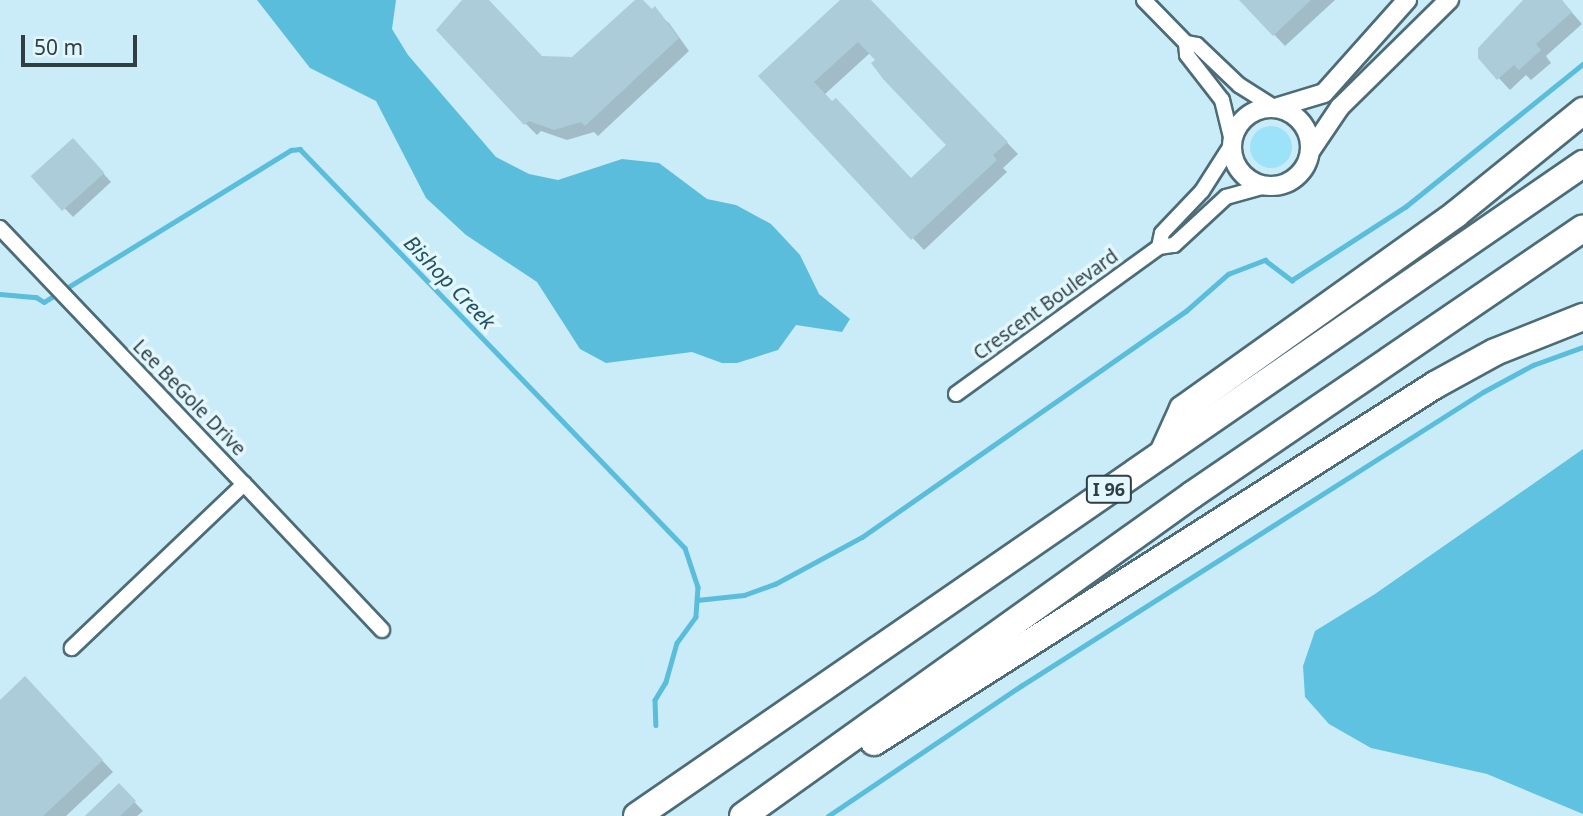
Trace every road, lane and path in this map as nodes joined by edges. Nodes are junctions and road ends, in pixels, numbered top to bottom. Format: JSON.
{"nodes":[{"id":1,"x":1144,"y":0,"type":"edge"},
{"id":2,"x":1407,"y":0,"type":"edge"},
{"id":3,"x":1450,"y":0,"type":"edge"},
{"id":4,"x":1186,"y":43,"type":"junction"},
{"id":5,"x":1276,"y":107,"type":"junction"},
{"id":6,"x":1583,"y":111,"type":"edge"},
{"id":7,"x":1232,"y":142,"type":"junction"},
{"id":8,"x":1311,"y":150,"type":"junction"},
{"id":9,"x":1583,"y":164,"type":"edge"},
{"id":10,"x":1266,"y":186,"type":"junction"},
{"id":11,"x":0,"y":228,"type":"edge"},
{"id":12,"x":1583,"y":228,"type":"edge"},
{"id":13,"x":1159,"y":247,"type":"junction"},
{"id":14,"x":1583,"y":317,"type":"edge"},
{"id":15,"x":956,"y":394,"type":"dead end"},
{"id":16,"x":1163,"y":453,"type":"junction"},
{"id":17,"x":244,"y":484,"type":"junction"},
{"id":18,"x":382,"y":630,"type":"dead end"},
{"id":19,"x":72,"y":648,"type":"dead end"},
{"id":20,"x":637,"y":816,"type":"edge"},
{"id":21,"x":743,"y":816,"type":"edge"},
{"id":22,"x":753,"y":816,"type":"edge"}],
"edges":[{"from":1,"to":4,"type":"street"},
{"from":2,"to":5,"type":"street"},
{"from":3,"to":8,"type":"street"},
{"from":4,"to":5,"type":"street"},
{"from":4,"to":7,"type":"street"},
{"from":5,"to":7,"type":"street"},
{"from":5,"to":8,"type":"street"},
{"from":6,"to":16,"type":"highway"},
{"from":7,"to":10,"type":"street"},
{"from":7,"to":13,"type":"street","name":"Crescent Boulevard"},
{"from":8,"to":10,"type":"street"},
{"from":9,"to":16,"type":"highway","number":"I 96"},
{"from":10,"to":13,"type":"street","name":"Crescent Boulevard"},
{"from":11,"to":17,"type":"street","name":"Lee BeGole Drive"},
{"from":12,"to":21,"type":"highway","number":"I 96"},
{"from":13,"to":15,"type":"street","name":"Crescent Boulevard"},
{"from":14,"to":22,"type":"highway"},
{"from":16,"to":20,"type":"highway","number":"I 96"},
{"from":17,"to":18,"type":"street"},
{"from":17,"to":19,"type":"street","name":"Lee BeGole Drive"}]}
